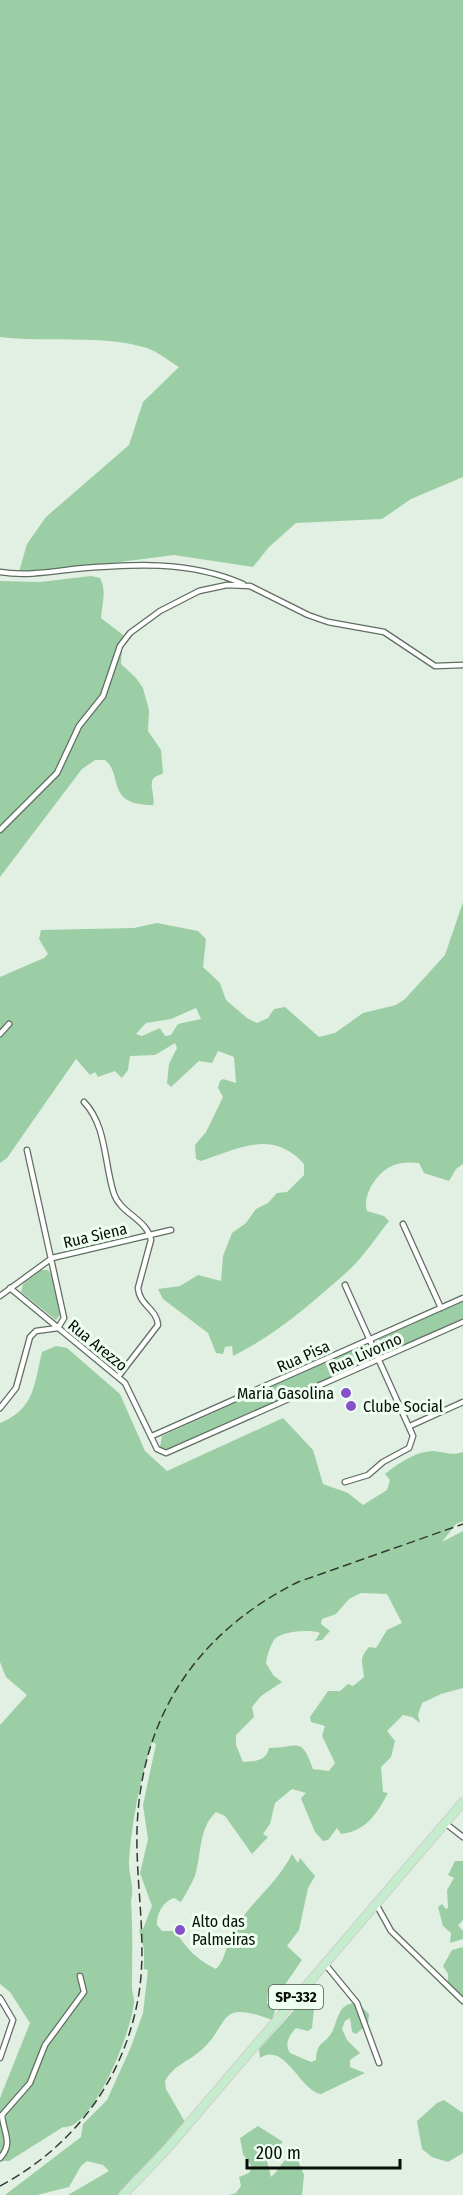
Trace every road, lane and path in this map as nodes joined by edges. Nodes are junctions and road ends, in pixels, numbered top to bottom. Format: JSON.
{"nodes":[{"id":1,"x":0,"y":572,"type":"edge"},
{"id":2,"x":245,"y":585,"type":"junction"},
{"id":3,"x":463,"y":665,"type":"edge"},
{"id":4,"x":0,"y":830,"type":"edge"},
{"id":5,"x":9,"y":1024,"type":"dead end"},
{"id":6,"x":0,"y":1034,"type":"edge"},
{"id":7,"x":84,"y":1102,"type":"dead end"},
{"id":8,"x":27,"y":1150,"type":"dead end"},
{"id":9,"x":403,"y":1224,"type":"dead end"},
{"id":10,"x":171,"y":1230,"type":"dead end"},
{"id":11,"x":150,"y":1235,"type":"junction"},
{"id":12,"x":52,"y":1257,"type":"junction"},
{"id":13,"x":345,"y":1285,"type":"dead end"},
{"id":14,"x":10,"y":1288,"type":"junction"},
{"id":15,"x":0,"y":1296,"type":"edge"},
{"id":16,"x":463,"y":1298,"type":"edge"},
{"id":17,"x":441,"y":1308,"type":"junction"},
{"id":18,"x":463,"y":1322,"type":"edge"},
{"id":19,"x":58,"y":1328,"type":"junction"},
{"id":20,"x":369,"y":1340,"type":"junction"},
{"id":21,"x":379,"y":1361,"type":"junction"},
{"id":22,"x":118,"y":1377,"type":"junction"},
{"id":23,"x":463,"y":1402,"type":"edge"},
{"id":24,"x":0,"y":1408,"type":"edge"},
{"id":25,"x":410,"y":1426,"type":"junction"},
{"id":26,"x":152,"y":1436,"type":"junction"},
{"id":27,"x":345,"y":1482,"type":"dead end"},
{"id":28,"x":463,"y":1802,"type":"edge"},
{"id":29,"x":445,"y":1823,"type":"junction"},
{"id":30,"x":463,"y":1837,"type":"edge"},
{"id":31,"x":376,"y":1904,"type":"junction"},
{"id":32,"x":324,"y":1964,"type":"junction"},
{"id":33,"x":80,"y":1976,"type":"dead end"},
{"id":34,"x":0,"y":1998,"type":"edge"},
{"id":35,"x":463,"y":2001,"type":"edge"},
{"id":36,"x":0,"y":2058,"type":"edge"},
{"id":37,"x":379,"y":2063,"type":"dead end"},
{"id":38,"x":0,"y":2158,"type":"edge"},
{"id":39,"x":124,"y":2194,"type":"edge"}],
"edges":[{"from":1,"to":2,"type":"street"},
{"from":2,"to":3,"type":"street"},
{"from":2,"to":4,"type":"street"},
{"from":5,"to":6,"type":"street"},
{"from":7,"to":11,"type":"street"},
{"from":8,"to":12,"type":"street"},
{"from":9,"to":17,"type":"street"},
{"from":10,"to":11,"type":"street","name":"Rua Siena"},
{"from":11,"to":12,"type":"street","name":"Rua Siena"},
{"from":11,"to":22,"type":"street"},
{"from":12,"to":14,"type":"street","name":"Rua Siena"},
{"from":12,"to":19,"type":"street"},
{"from":13,"to":20,"type":"street"},
{"from":14,"to":15,"type":"street","name":"Rua Siena"},
{"from":14,"to":19,"type":"street","name":"Rua Arezzo"},
{"from":16,"to":17,"type":"street","name":"Rua Pisa"},
{"from":17,"to":20,"type":"street","name":"Rua Pisa"},
{"from":18,"to":21,"type":"street","name":"Rua Livorno"},
{"from":19,"to":22,"type":"street","name":"Rua Arezzo"},
{"from":19,"to":24,"type":"street"},
{"from":20,"to":21,"type":"street"},
{"from":20,"to":26,"type":"street","name":"Rua Pisa"},
{"from":21,"to":25,"type":"street"},
{"from":21,"to":26,"type":"street","name":"Rua Livorno"},
{"from":22,"to":26,"type":"street","name":"Rua Arezzo"},
{"from":23,"to":25,"type":"street"},
{"from":25,"to":27,"type":"street"},
{"from":28,"to":29,"type":"main road","number":"SP-332"},
{"from":29,"to":30,"type":"street"},
{"from":29,"to":31,"type":"main road","number":"SP-332"},
{"from":31,"to":32,"type":"main road","number":"SP-332"},
{"from":31,"to":35,"type":"street"},
{"from":32,"to":37,"type":"street"},
{"from":32,"to":39,"type":"main road","number":"SP-332"},
{"from":33,"to":38,"type":"street"},
{"from":34,"to":36,"type":"street"}]}
